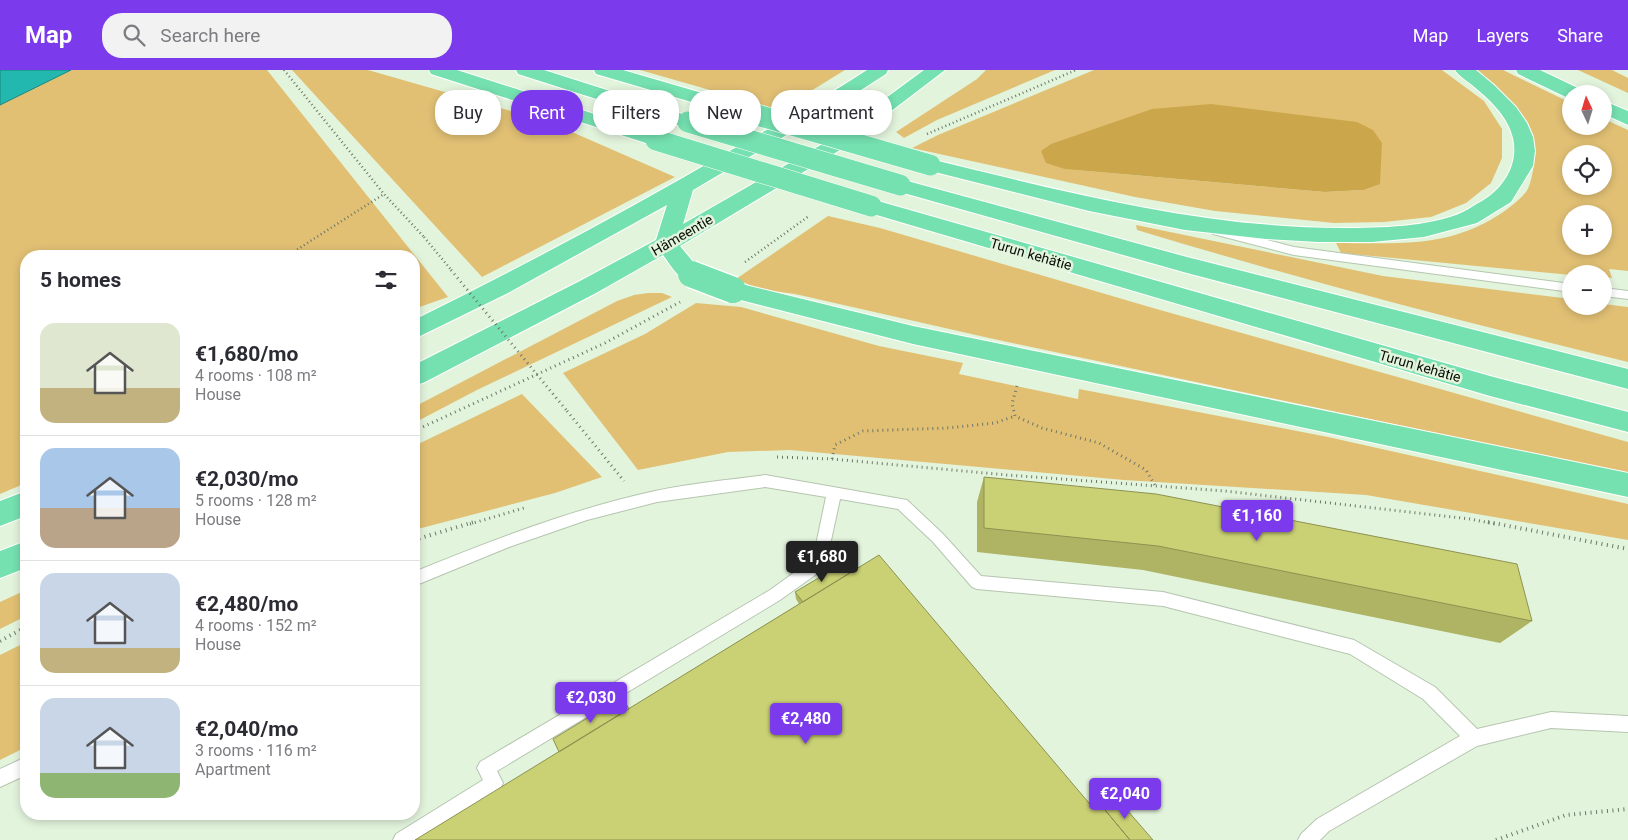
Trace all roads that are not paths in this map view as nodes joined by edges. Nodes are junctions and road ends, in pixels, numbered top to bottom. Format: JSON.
{"nodes":[{"id":1,"x":438,"y":70,"type":"edge"},
{"id":2,"x":525,"y":70,"type":"edge"},
{"id":3,"x":603,"y":70,"type":"edge"},
{"id":4,"x":879,"y":70,"type":"edge"},
{"id":5,"x":936,"y":70,"type":"edge"},
{"id":6,"x":1464,"y":70,"type":"edge"},
{"id":7,"x":1525,"y":70,"type":"edge"},
{"id":8,"x":1562,"y":88,"type":"edge"},
{"id":9,"x":1612,"y":111,"type":"edge"},
{"id":10,"x":1628,"y":118,"type":"edge"},
{"id":11,"x":682,"y":188,"type":"junction"},
{"id":12,"x":1185,"y":222,"type":"junction"},
{"id":13,"x":666,"y":244,"type":"junction"},
{"id":14,"x":1562,"y":287,"type":"edge"},
{"id":15,"x":1612,"y":293,"type":"edge"},
{"id":16,"x":1628,"y":295,"type":"edge"},
{"id":17,"x":420,"y":327,"type":"edge"},
{"id":18,"x":420,"y":373,"type":"edge"},
{"id":19,"x":1628,"y":379,"type":"edge"},
{"id":20,"x":1628,"y":422,"type":"edge"},
{"id":21,"x":1628,"y":485,"type":"edge"},
{"id":22,"x":834,"y":492,"type":"junction"},
{"id":23,"x":20,"y":506,"type":"edge"},
{"id":24,"x":0,"y":514,"type":"edge"},
{"id":25,"x":20,"y":557,"type":"edge"},
{"id":26,"x":0,"y":565,"type":"edge"},
{"id":27,"x":420,"y":577,"type":"edge"},
{"id":28,"x":1628,"y":724,"type":"edge"},
{"id":29,"x":1474,"y":738,"type":"junction"},
{"id":30,"x":20,"y":769,"type":"edge"},
{"id":31,"x":0,"y":778,"type":"edge"},
{"id":32,"x":402,"y":840,"type":"edge"},
{"id":33,"x":1307,"y":840,"type":"edge"}],
"edges":[{"from":1,"to":20,"type":"highway","name":"Turun kehätie","bridge":true},
{"from":2,"to":19,"type":"highway","bridge":true},
{"from":3,"to":12,"type":"highway","bridge":true},
{"from":4,"to":11,"type":"highway"},
{"from":5,"to":13,"type":"highway","name":"Hämeentie"},
{"from":6,"to":12,"type":"highway"},
{"from":7,"to":8,"type":"highway"},
{"from":9,"to":10,"type":"highway"},
{"from":11,"to":13,"type":"highway"},
{"from":11,"to":17,"type":"highway"},
{"from":12,"to":14,"type":"lane"},
{"from":13,"to":18,"type":"highway","name":"Hämeentie"},
{"from":13,"to":21,"type":"highway","bridge":true},
{"from":15,"to":16,"type":"lane"},
{"from":22,"to":27,"type":"lane"},
{"from":22,"to":29,"type":"lane"},
{"from":22,"to":32,"type":"lane"},
{"from":23,"to":24,"type":"highway"},
{"from":25,"to":26,"type":"highway"},
{"from":28,"to":29,"type":"lane"},
{"from":29,"to":33,"type":"lane"},
{"from":30,"to":31,"type":"lane"}]}
